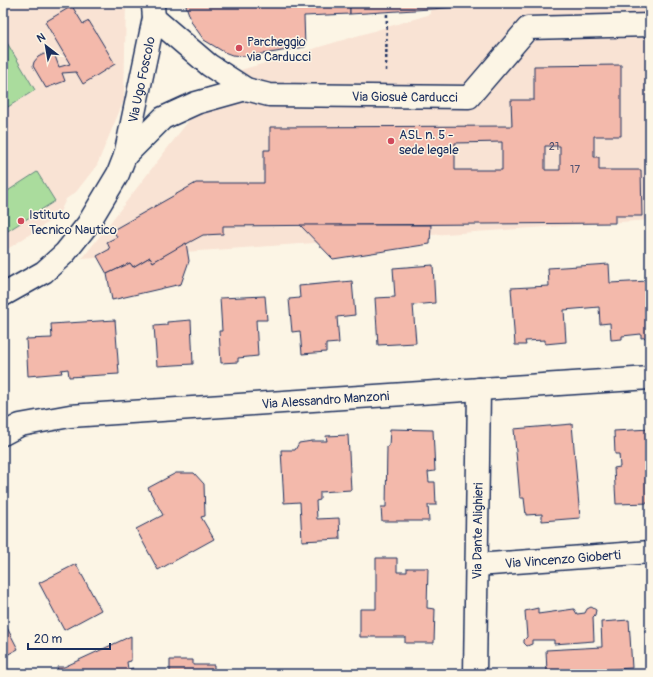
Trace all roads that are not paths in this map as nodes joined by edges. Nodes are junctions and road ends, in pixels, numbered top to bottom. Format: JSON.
{"nodes":[{"id":1,"x":153,"y":11,"type":"edge"},
{"id":2,"x":650,"y":25,"type":"edge"},
{"id":3,"x":246,"y":89,"type":"junction"},
{"id":4,"x":125,"y":156,"type":"junction"},
{"id":5,"x":3,"y":295,"type":"edge"},
{"id":6,"x":650,"y":378,"type":"edge"},
{"id":7,"x":478,"y":389,"type":"junction"},
{"id":8,"x":3,"y":434,"type":"edge"},
{"id":9,"x":650,"y":552,"type":"edge"},
{"id":10,"x":476,"y":565,"type":"junction"},
{"id":11,"x":475,"y":674,"type":"edge"}],
"edges":[{"from":1,"to":3,"type":"street","name":"Via Giosuè Carducci"},
{"from":1,"to":4,"type":"street","name":"Via Ugo Foscolo"},
{"from":2,"to":3,"type":"street","name":"Via Giosuè Carducci"},
{"from":3,"to":4,"type":"street","name":"Via Ugo Foscolo"},
{"from":4,"to":5,"type":"street","name":"Via Ugo Foscolo"},
{"from":6,"to":7,"type":"street","name":"Via Alessandro Manzoni"},
{"from":7,"to":8,"type":"street","name":"Via Alessandro Manzoni"},
{"from":7,"to":10,"type":"street","name":"Via Dante Alighieri"},
{"from":9,"to":10,"type":"street","name":"Via Vincenzo Gioberti"},
{"from":10,"to":11,"type":"street","name":"Via Dante Alighieri"}]}
